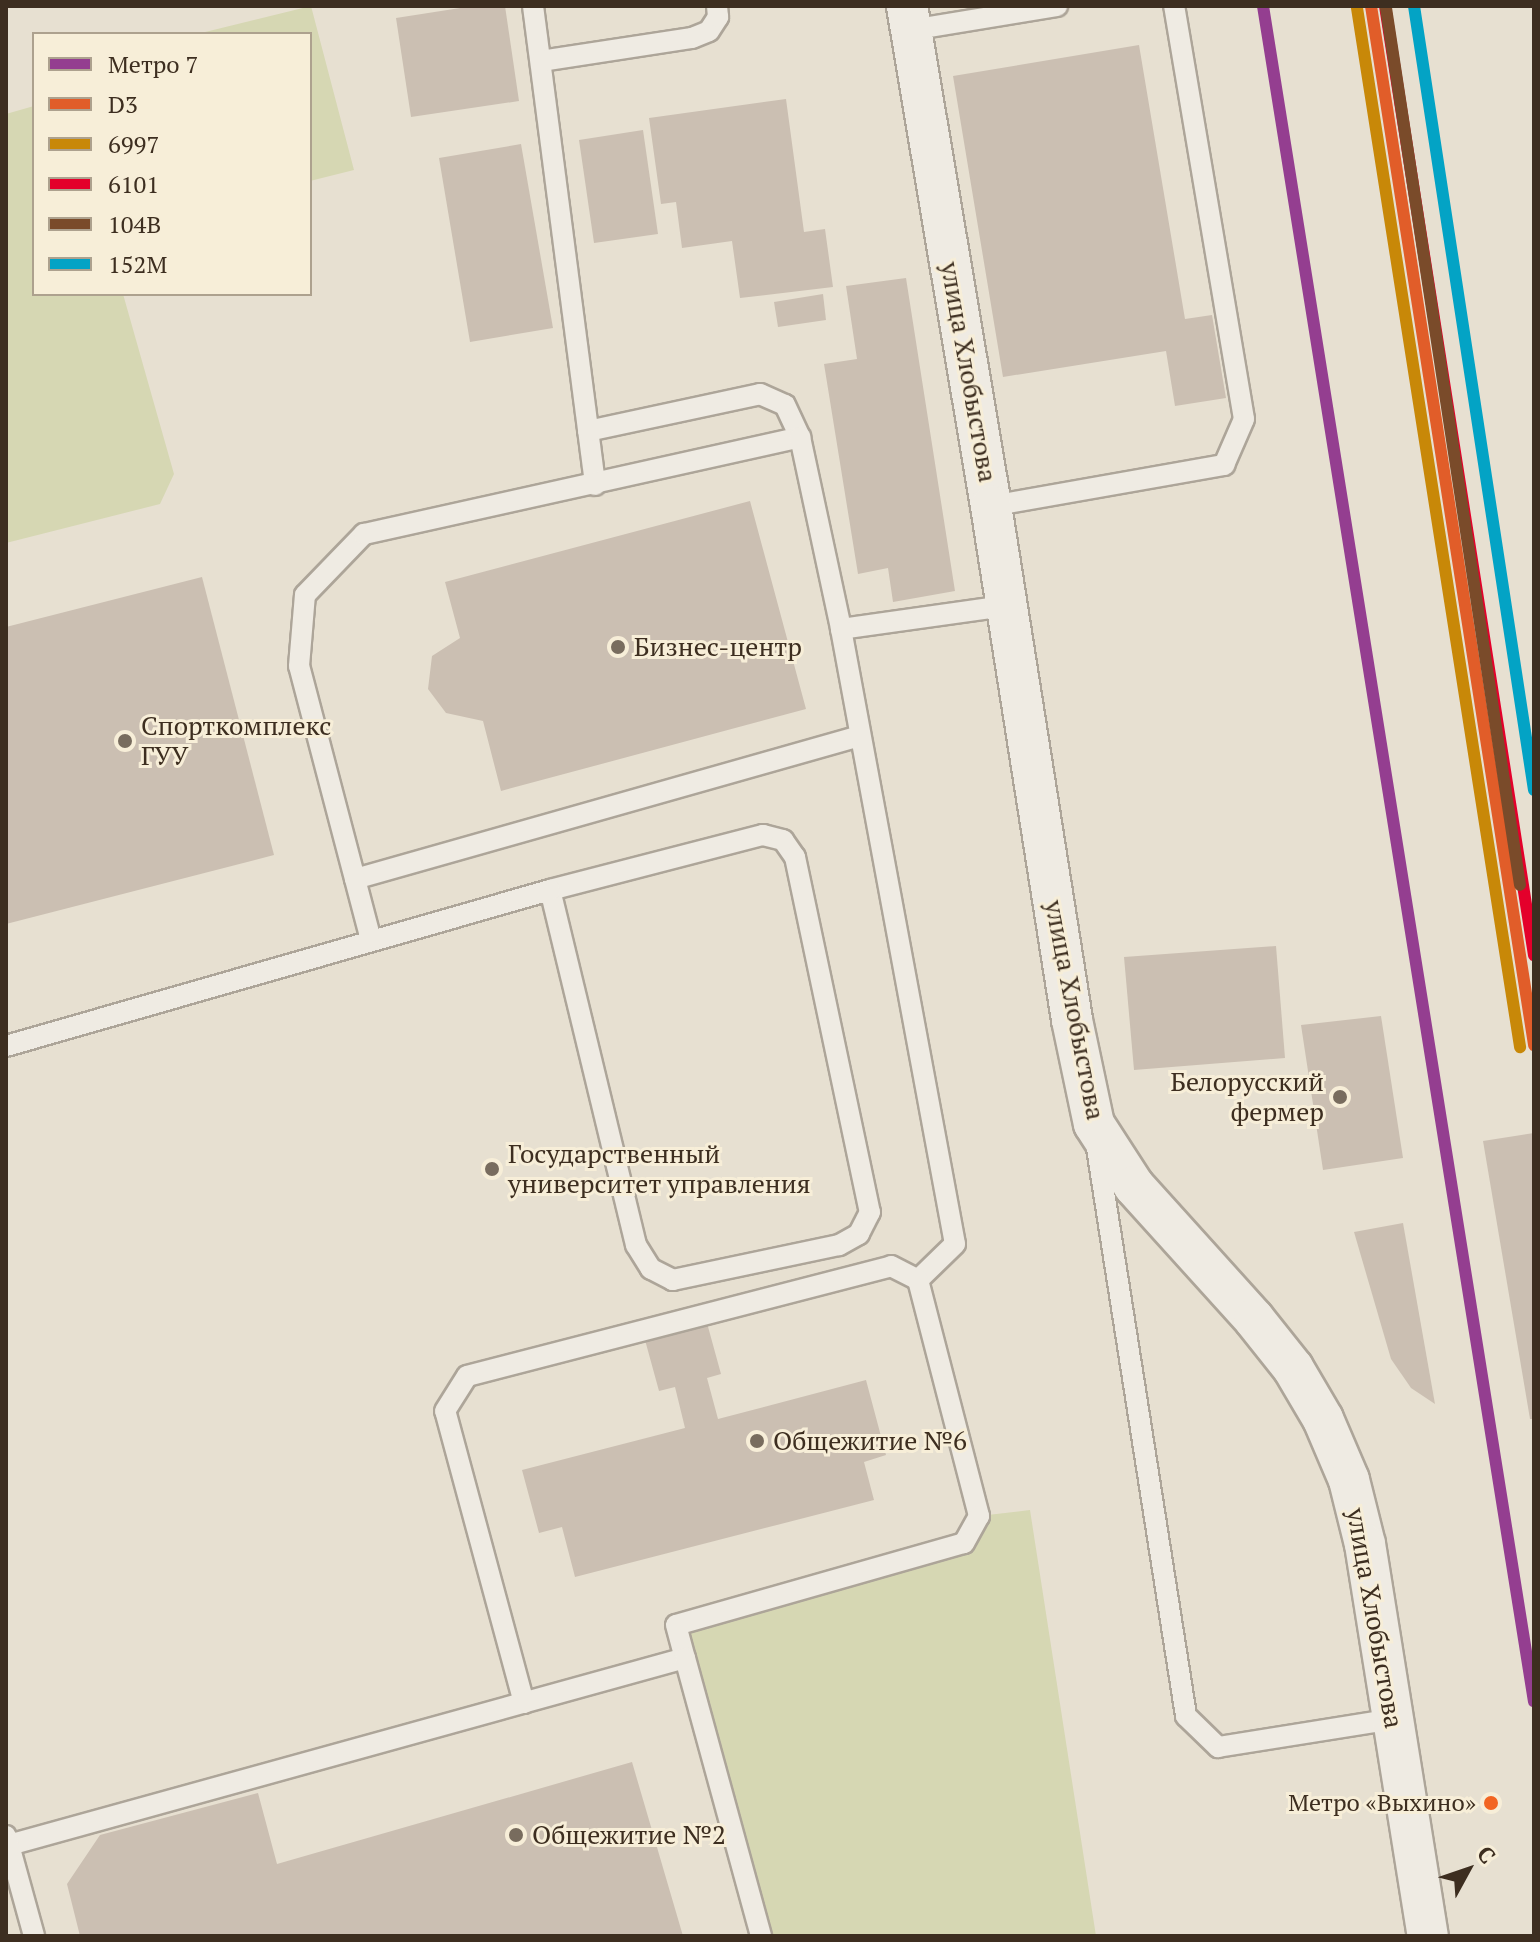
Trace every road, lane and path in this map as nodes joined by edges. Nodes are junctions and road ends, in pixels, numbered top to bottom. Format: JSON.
{"nodes":[{"id":1,"x":533,"y":6,"type":"edge"},
{"id":2,"x":717,"y":6,"type":"edge"},
{"id":3,"x":1057,"y":6,"type":"edge"},
{"id":4,"x":1174,"y":6,"type":"edge"},
{"id":5,"x":909,"y":18,"type":"edge"},
{"id":6,"x":541,"y":61,"type":"junction"},
{"id":7,"x":588,"y":431,"type":"junction"},
{"id":8,"x":800,"y":437,"type":"junction"},
{"id":9,"x":595,"y":485,"type":"junction"},
{"id":10,"x":991,"y":506,"type":"junction"},
{"id":11,"x":1005,"y":606,"type":"junction"},
{"id":12,"x":841,"y":629,"type":"junction"},
{"id":13,"x":860,"y":736,"type":"junction"},
{"id":14,"x":355,"y":879,"type":"junction"},
{"id":15,"x":550,"y":890,"type":"junction"},
{"id":16,"x":371,"y":940,"type":"junction"},
{"id":17,"x":6,"y":1046,"type":"edge"},
{"id":18,"x":1094,"y":1124,"type":"junction"},
{"id":19,"x":918,"y":1280,"type":"junction"},
{"id":20,"x":685,"y":1658,"type":"junction"},
{"id":21,"x":524,"y":1703,"type":"junction"},
{"id":22,"x":1393,"y":1719,"type":"junction"},
{"id":23,"x":7,"y":1840,"type":"edge"},
{"id":24,"x":34,"y":1936,"type":"edge"},
{"id":25,"x":761,"y":1936,"type":"edge"},
{"id":26,"x":1428,"y":1936,"type":"edge"}],
"edges":[{"from":1,"to":6,"type":"lane"},
{"from":2,"to":6,"type":"lane"},
{"from":3,"to":5,"type":"lane"},
{"from":4,"to":10,"type":"lane"},
{"from":5,"to":10,"type":"street","name":"улица Хлобыстова"},
{"from":6,"to":7,"type":"lane"},
{"from":7,"to":8,"type":"lane"},
{"from":7,"to":9,"type":"lane"},
{"from":8,"to":9,"type":"lane"},
{"from":8,"to":12,"type":"lane"},
{"from":9,"to":14,"type":"lane"},
{"from":10,"to":11,"type":"street","name":"улица Хлобыстова"},
{"from":11,"to":12,"type":"lane"},
{"from":11,"to":18,"type":"street","name":"улица Хлобыстова"},
{"from":12,"to":13,"type":"lane"},
{"from":13,"to":14,"type":"lane"},
{"from":13,"to":19,"type":"lane"},
{"from":14,"to":16,"type":"lane"},
{"from":15,"to":15,"type":"lane"},
{"from":15,"to":16,"type":"lane"},
{"from":16,"to":17,"type":"lane"},
{"from":18,"to":22,"type":"street","name":"улица Хлобыстова"},
{"from":18,"to":22,"type":"lane"},
{"from":19,"to":20,"type":"lane"},
{"from":19,"to":21,"type":"lane"},
{"from":20,"to":21,"type":"lane"},
{"from":20,"to":25,"type":"lane"},
{"from":21,"to":23,"type":"lane"},
{"from":22,"to":26,"type":"street","name":"улица Хлобыстова"},
{"from":23,"to":24,"type":"lane"}]}
